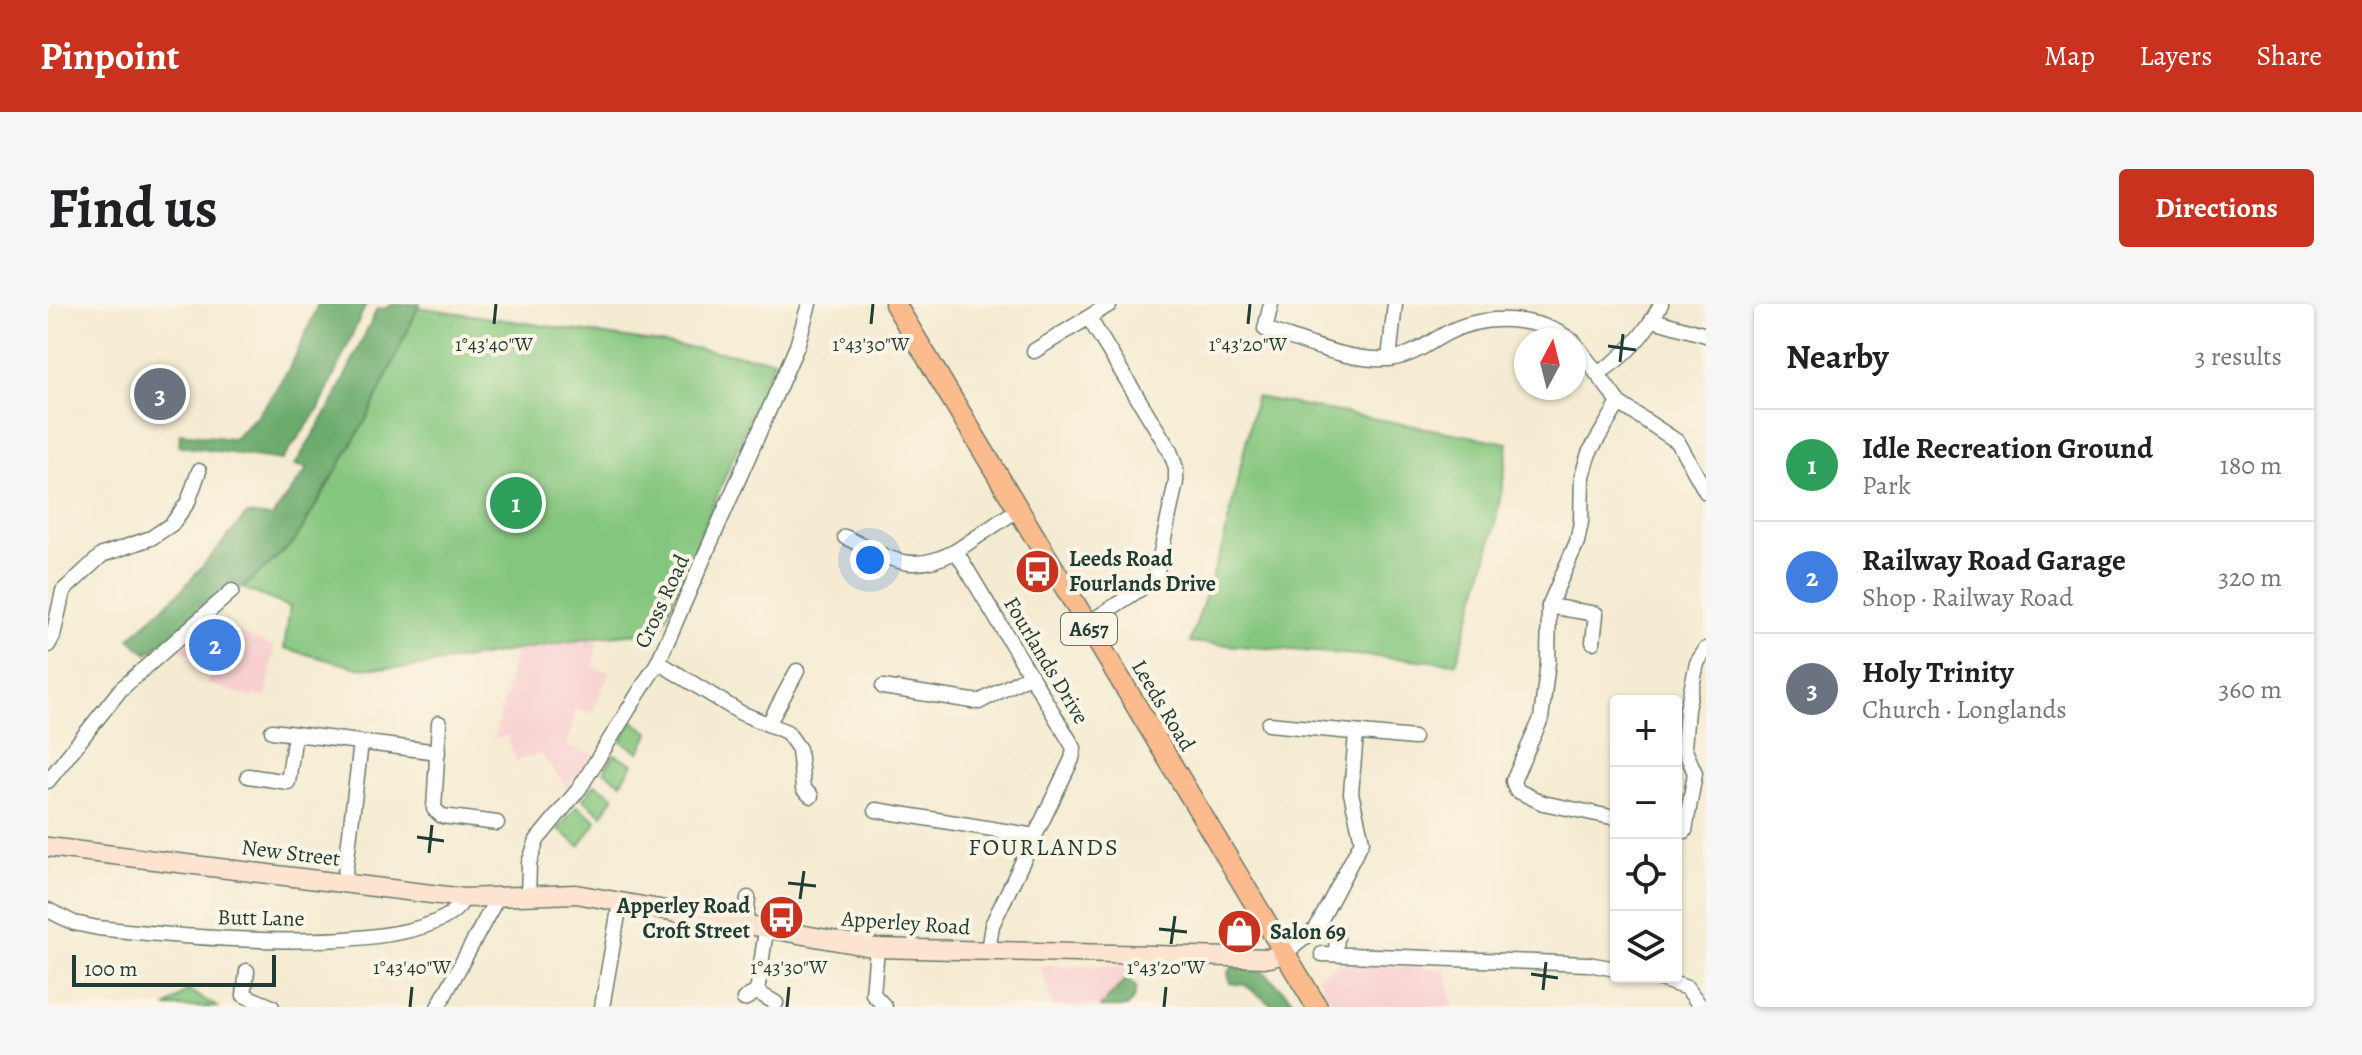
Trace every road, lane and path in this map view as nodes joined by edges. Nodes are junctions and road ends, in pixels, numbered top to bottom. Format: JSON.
{"nodes":[{"id":1,"x":895,"y":304,"type":"edge"},
{"id":2,"x":1110,"y":304,"type":"edge"},
{"id":3,"x":1271,"y":304,"type":"edge"},
{"id":4,"x":1395,"y":304,"type":"edge"},
{"id":5,"x":1661,"y":304,"type":"edge"},
{"id":6,"x":803,"y":305,"type":"edge"},
{"id":7,"x":1089,"y":318,"type":"junction"},
{"id":8,"x":1653,"y":320,"type":"junction"},
{"id":9,"x":1547,"y":328,"type":"edge"},
{"id":10,"x":1706,"y":335,"type":"edge"},
{"id":11,"x":1034,"y":351,"type":"dead end"},
{"id":12,"x":1389,"y":359,"type":"junction"},
{"id":13,"x":1586,"y":359,"type":"edge"},
{"id":14,"x":1597,"y":374,"type":"junction"},
{"id":15,"x":1619,"y":403,"type":"junction"},
{"id":16,"x":1701,"y":468,"type":"edge"},
{"id":17,"x":199,"y":471,"type":"dead end"},
{"id":18,"x":1706,"y":492,"type":"edge"},
{"id":19,"x":1017,"y":510,"type":"junction"},
{"id":20,"x":845,"y":537,"type":"dead end"},
{"id":21,"x":956,"y":551,"type":"junction"},
{"id":22,"x":232,"y":591,"type":"dead end"},
{"id":23,"x":1549,"y":606,"type":"junction"},
{"id":24,"x":1087,"y":624,"type":"junction"},
{"id":25,"x":1593,"y":642,"type":"dead end"},
{"id":26,"x":48,"y":645,"type":"edge"},
{"id":27,"x":1706,"y":649,"type":"edge"},
{"id":28,"x":658,"y":662,"type":"junction"},
{"id":29,"x":797,"y":671,"type":"dead end"},
{"id":30,"x":1031,"y":675,"type":"junction"},
{"id":31,"x":883,"y":687,"type":"dead end"},
{"id":32,"x":439,"y":723,"type":"dead end"},
{"id":33,"x":769,"y":723,"type":"junction"},
{"id":34,"x":1269,"y":724,"type":"dead end"},
{"id":35,"x":272,"y":731,"type":"dead end"},
{"id":36,"x":295,"y":734,"type":"junction"},
{"id":37,"x":1356,"y":734,"type":"junction"},
{"id":38,"x":1414,"y":738,"type":"dead end"},
{"id":39,"x":361,"y":743,"type":"junction"},
{"id":40,"x":438,"y":752,"type":"junction"},
{"id":41,"x":248,"y":776,"type":"dead end"},
{"id":42,"x":48,"y":781,"type":"edge"},
{"id":43,"x":811,"y":796,"type":"dead end"},
{"id":44,"x":876,"y":810,"type":"dead end"},
{"id":45,"x":1610,"y":817,"type":"edge"},
{"id":46,"x":497,"y":823,"type":"dead end"},
{"id":47,"x":1682,"y":830,"type":"edge"},
{"id":48,"x":1035,"y":836,"type":"junction"},
{"id":49,"x":48,"y":847,"type":"edge"},
{"id":50,"x":344,"y":882,"type":"junction"},
{"id":51,"x":528,"y":897,"type":"junction"},
{"id":52,"x":464,"y":898,"type":"junction"},
{"id":53,"x":748,"y":898,"type":"dead end"},
{"id":54,"x":496,"y":900,"type":"junction"},
{"id":55,"x":620,"y":903,"type":"junction"},
{"id":56,"x":48,"y":910,"type":"edge"},
{"id":57,"x":745,"y":927,"type":"junction"},
{"id":58,"x":766,"y":930,"type":"junction"},
{"id":59,"x":1337,"y":932,"type":"dead end"},
{"id":60,"x":877,"y":948,"type":"junction"},
{"id":61,"x":988,"y":951,"type":"junction"},
{"id":62,"x":1284,"y":954,"type":"junction"},
{"id":63,"x":1610,"y":968,"type":"edge"},
{"id":64,"x":247,"y":971,"type":"dead end"},
{"id":65,"x":1672,"y":983,"type":"edge"},
{"id":66,"x":776,"y":1003,"type":"dead end"},
{"id":67,"x":272,"y":1007,"type":"edge"},
{"id":68,"x":438,"y":1007,"type":"edge"},
{"id":69,"x":602,"y":1007,"type":"edge"},
{"id":70,"x":885,"y":1007,"type":"edge"},
{"id":71,"x":1317,"y":1007,"type":"edge"},
{"id":72,"x":1701,"y":1007,"type":"edge"}],
"edges":[{"from":1,"to":19,"type":"main road","name":"Leeds Road","number":"A657"},
{"from":2,"to":7,"type":"street"},
{"from":3,"to":12,"type":"street"},
{"from":4,"to":12,"type":"street"},
{"from":5,"to":8,"type":"street"},
{"from":6,"to":28,"type":"street","name":"Cross Road"},
{"from":7,"to":11,"type":"street"},
{"from":7,"to":24,"type":"street"},
{"from":8,"to":10,"type":"street"},
{"from":8,"to":14,"type":"street"},
{"from":9,"to":12,"type":"street"},
{"from":13,"to":14,"type":"street"},
{"from":14,"to":15,"type":"street"},
{"from":15,"to":16,"type":"street"},
{"from":15,"to":23,"type":"street"},
{"from":16,"to":18,"type":"street"},
{"from":17,"to":26,"type":"street"},
{"from":19,"to":21,"type":"street"},
{"from":19,"to":24,"type":"main road","name":"Leeds Road","number":"A657"},
{"from":20,"to":21,"type":"street"},
{"from":21,"to":30,"type":"street","name":"Fourlands Drive"},
{"from":22,"to":42,"type":"street"},
{"from":23,"to":25,"type":"street"},
{"from":23,"to":45,"type":"street"},
{"from":24,"to":62,"type":"main road","name":"Leeds Road","number":"A657"},
{"from":27,"to":47,"type":"street"},
{"from":28,"to":33,"type":"street"},
{"from":28,"to":51,"type":"street","name":"Cross Road"},
{"from":29,"to":33,"type":"street"},
{"from":30,"to":31,"type":"street"},
{"from":30,"to":48,"type":"street","name":"Fourlands Drive"},
{"from":32,"to":40,"type":"street"},
{"from":33,"to":43,"type":"street"},
{"from":34,"to":37,"type":"street"},
{"from":35,"to":36,"type":"street"},
{"from":36,"to":39,"type":"street"},
{"from":36,"to":41,"type":"street"},
{"from":37,"to":38,"type":"street"},
{"from":37,"to":62,"type":"street"},
{"from":39,"to":40,"type":"street"},
{"from":39,"to":50,"type":"street"},
{"from":40,"to":46,"type":"street"},
{"from":44,"to":48,"type":"street"},
{"from":48,"to":61,"type":"street","name":"Fourlands Drive"},
{"from":49,"to":50,"type":"street","name":"New Street"},
{"from":50,"to":52,"type":"street","name":"New Street"},
{"from":51,"to":54,"type":"street","name":"New Street"},
{"from":51,"to":55,"type":"street","name":"Apperley Road"},
{"from":52,"to":54,"type":"street","name":"New Street"},
{"from":52,"to":56,"type":"street","name":"Butt Lane"},
{"from":53,"to":57,"type":"street"},
{"from":54,"to":68,"type":"street"},
{"from":55,"to":57,"type":"street","name":"Apperley Road"},
{"from":55,"to":69,"type":"street"},
{"from":57,"to":58,"type":"street","name":"Apperley Road"},
{"from":58,"to":60,"type":"street","name":"Apperley Road"},
{"from":58,"to":66,"type":"street"},
{"from":59,"to":63,"type":"street"},
{"from":60,"to":61,"type":"street","name":"Apperley Road"},
{"from":60,"to":70,"type":"street"},
{"from":61,"to":62,"type":"street","name":"Apperley Road"},
{"from":62,"to":71,"type":"main road","name":"Leeds Road","number":"A657"},
{"from":64,"to":67,"type":"street"},
{"from":65,"to":72,"type":"street"}]}
